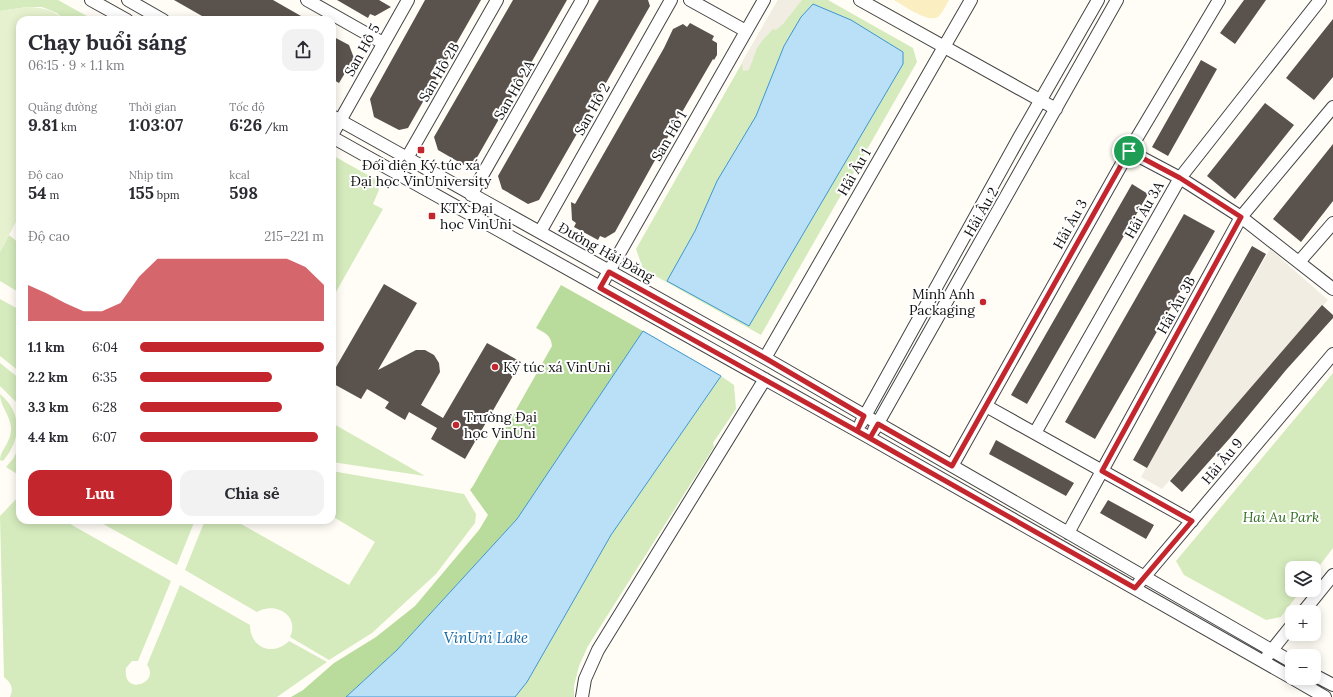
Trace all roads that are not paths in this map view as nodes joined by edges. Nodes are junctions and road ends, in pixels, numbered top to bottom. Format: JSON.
{"nodes":[{"id":1,"x":91,"y":0,"type":"edge"},
{"id":2,"x":128,"y":0,"type":"edge"},
{"id":3,"x":408,"y":0,"type":"edge"},
{"id":4,"x":497,"y":0,"type":"edge"},
{"id":5,"x":582,"y":0,"type":"edge"},
{"id":6,"x":671,"y":0,"type":"edge"},
{"id":7,"x":690,"y":0,"type":"edge"},
{"id":8,"x":764,"y":0,"type":"edge"},
{"id":9,"x":860,"y":0,"type":"edge"},
{"id":10,"x":971,"y":0,"type":"edge"},
{"id":11,"x":1098,"y":0,"type":"edge"},
{"id":12,"x":1116,"y":0,"type":"edge"},
{"id":13,"x":1219,"y":0,"type":"edge"},
{"id":14,"x":1320,"y":0,"type":"edge"},
{"id":15,"x":312,"y":1,"type":"edge"},
{"id":16,"x":119,"y":16,"type":"edge"},
{"id":17,"x":156,"y":16,"type":"edge"},
{"id":18,"x":746,"y":31,"type":"junction"},
{"id":19,"x":382,"y":43,"type":"junction"},
{"id":20,"x":943,"y":47,"type":"junction"},
{"id":21,"x":1040,"y":100,"type":"junction"},
{"id":22,"x":1333,"y":107,"type":"edge"},
{"id":23,"x":1056,"y":109,"type":"junction"},
{"id":24,"x":336,"y":118,"type":"edge"},
{"id":25,"x":336,"y":138,"type":"edge"},
{"id":26,"x":1129,"y":151,"type":"junction"},
{"id":27,"x":407,"y":158,"type":"junction"},
{"id":28,"x":1180,"y":178,"type":"junction"},
{"id":29,"x":471,"y":195,"type":"junction"},
{"id":30,"x":1241,"y":217,"type":"junction"},
{"id":31,"x":1333,"y":223,"type":"edge"},
{"id":32,"x":540,"y":232,"type":"junction"},
{"id":33,"x":1299,"y":262,"type":"junction"},
{"id":34,"x":609,"y":272,"type":"junction"},
{"id":35,"x":600,"y":288,"type":"junction"},
{"id":36,"x":1333,"y":289,"type":"edge"},
{"id":37,"x":1333,"y":354,"type":"edge"},
{"id":38,"x":765,"y":358,"type":"junction"},
{"id":39,"x":765,"y":380,"type":"junction"},
{"id":40,"x":986,"y":406,"type":"junction"},
{"id":41,"x":864,"y":416,"type":"junction"},
{"id":42,"x":878,"y":424,"type":"junction"},
{"id":43,"x":857,"y":431,"type":"junction"},
{"id":44,"x":1035,"y":433,"type":"junction"},
{"id":45,"x":870,"y":438,"type":"junction"},
{"id":46,"x":952,"y":466,"type":"junction"},
{"id":47,"x":1102,"y":471,"type":"junction"},
{"id":48,"x":1192,"y":521,"type":"junction"},
{"id":49,"x":1068,"y":533,"type":"junction"},
{"id":50,"x":1333,"y":575,"type":"edge"},
{"id":51,"x":1144,"y":577,"type":"junction"},
{"id":52,"x":1135,"y":588,"type":"junction"},
{"id":53,"x":1309,"y":605,"type":"edge"},
{"id":54,"x":1285,"y":634,"type":"edge"},
{"id":55,"x":1272,"y":650,"type":"junction"},
{"id":56,"x":1285,"y":658,"type":"edge"},
{"id":57,"x":1263,"y":661,"type":"junction"},
{"id":58,"x":1285,"y":674,"type":"edge"},
{"id":59,"x":1321,"y":679,"type":"edge"},
{"id":60,"x":1305,"y":685,"type":"edge"},
{"id":61,"x":1333,"y":686,"type":"edge"},
{"id":62,"x":582,"y":697,"type":"edge"},
{"id":63,"x":1326,"y":697,"type":"edge"}],
"edges":[{"from":1,"to":16,"type":"street"},
{"from":2,"to":17,"type":"street"},
{"from":3,"to":19,"type":"street","name":"San Hô 5"},
{"from":4,"to":27,"type":"street","name":"San Hô 2B"},
{"from":5,"to":29,"type":"street","name":"San Hô 2A"},
{"from":6,"to":32,"type":"street","name":"San Hô 2"},
{"from":7,"to":18,"type":"street"},
{"from":8,"to":18,"type":"street","name":"San Hô 1"},
{"from":9,"to":20,"type":"street"},
{"from":10,"to":20,"type":"street","name":"Hải Âu 1"},
{"from":11,"to":21,"type":"street","name":"Hải Âu 2"},
{"from":12,"to":23,"type":"street","name":"Hải Âu 2"},
{"from":13,"to":26,"type":"street","name":"Hải Âu 3"},
{"from":14,"to":28,"type":"street","name":"Hải Âu 3A"},
{"from":15,"to":19,"type":"street"},
{"from":18,"to":34,"type":"street","name":"San Hô 1"},
{"from":19,"to":24,"type":"street","name":"San Hô 5"},
{"from":20,"to":21,"type":"street"},
{"from":20,"to":38,"type":"street","name":"Hải Âu 1"},
{"from":21,"to":23,"type":"street"},
{"from":21,"to":41,"type":"street","name":"Hải Âu 2"},
{"from":22,"to":30,"type":"street","name":"Hải Âu 3B"},
{"from":23,"to":42,"type":"street","name":"Hải Âu 2"},
{"from":24,"to":27,"type":"street","name":"Đường Hải Đăng"},
{"from":25,"to":35,"type":"street"},
{"from":26,"to":28,"type":"street"},
{"from":26,"to":40,"type":"street","name":"Hải Âu 3"},
{"from":27,"to":29,"type":"street","name":"Đường Hải Đăng"},
{"from":28,"to":30,"type":"street"},
{"from":28,"to":44,"type":"street","name":"Hải Âu 3A"},
{"from":29,"to":32,"type":"street","name":"Đường Hải Đăng"},
{"from":30,"to":33,"type":"street"},
{"from":30,"to":47,"type":"street","name":"Hải Âu 3B"},
{"from":31,"to":33,"type":"street"},
{"from":32,"to":34,"type":"street","name":"Đường Hải Đăng"},
{"from":33,"to":36,"type":"street"},
{"from":34,"to":35,"type":"street","name":"San Hô 1"},
{"from":34,"to":38,"type":"street","name":"Đường Hải Đăng"},
{"from":35,"to":39,"type":"street"},
{"from":37,"to":48,"type":"street","name":"Hải Âu 9"},
{"from":38,"to":41,"type":"street","name":"Đường Hải Đăng"},
{"from":39,"to":43,"type":"street"},
{"from":39,"to":62,"type":"street"},
{"from":40,"to":44,"type":"street"},
{"from":40,"to":46,"type":"street","name":"Hải Âu 3"},
{"from":41,"to":42,"type":"street","name":"Đường Hải Đăng"},
{"from":41,"to":43,"type":"street","name":"Hải Âu 2"},
{"from":42,"to":45,"type":"street","name":"Hải Âu 2"},
{"from":42,"to":46,"type":"street","name":"Đường Hải Đăng"},
{"from":43,"to":45,"type":"street"},
{"from":44,"to":47,"type":"street"},
{"from":45,"to":52,"type":"street"},
{"from":46,"to":49,"type":"street","name":"Đường Hải Đăng"},
{"from":47,"to":48,"type":"street"},
{"from":47,"to":49,"type":"street","name":"Hải Âu 3B"},
{"from":48,"to":51,"type":"street","name":"Hải Âu 9"},
{"from":49,"to":51,"type":"street","name":"Đường Hải Đăng"},
{"from":50,"to":53,"type":"street"},
{"from":51,"to":52,"type":"street","name":"Hải Âu 9"},
{"from":51,"to":55,"type":"street","name":"Đường Hải Đăng"},
{"from":52,"to":57,"type":"street"},
{"from":54,"to":55,"type":"street"},
{"from":55,"to":56,"type":"street","name":"Đường Hải Đăng"},
{"from":55,"to":57,"type":"street"},
{"from":57,"to":58,"type":"street"},
{"from":59,"to":61,"type":"street"},
{"from":60,"to":63,"type":"street"},
{"from":61,"to":63,"type":"street"}]}
